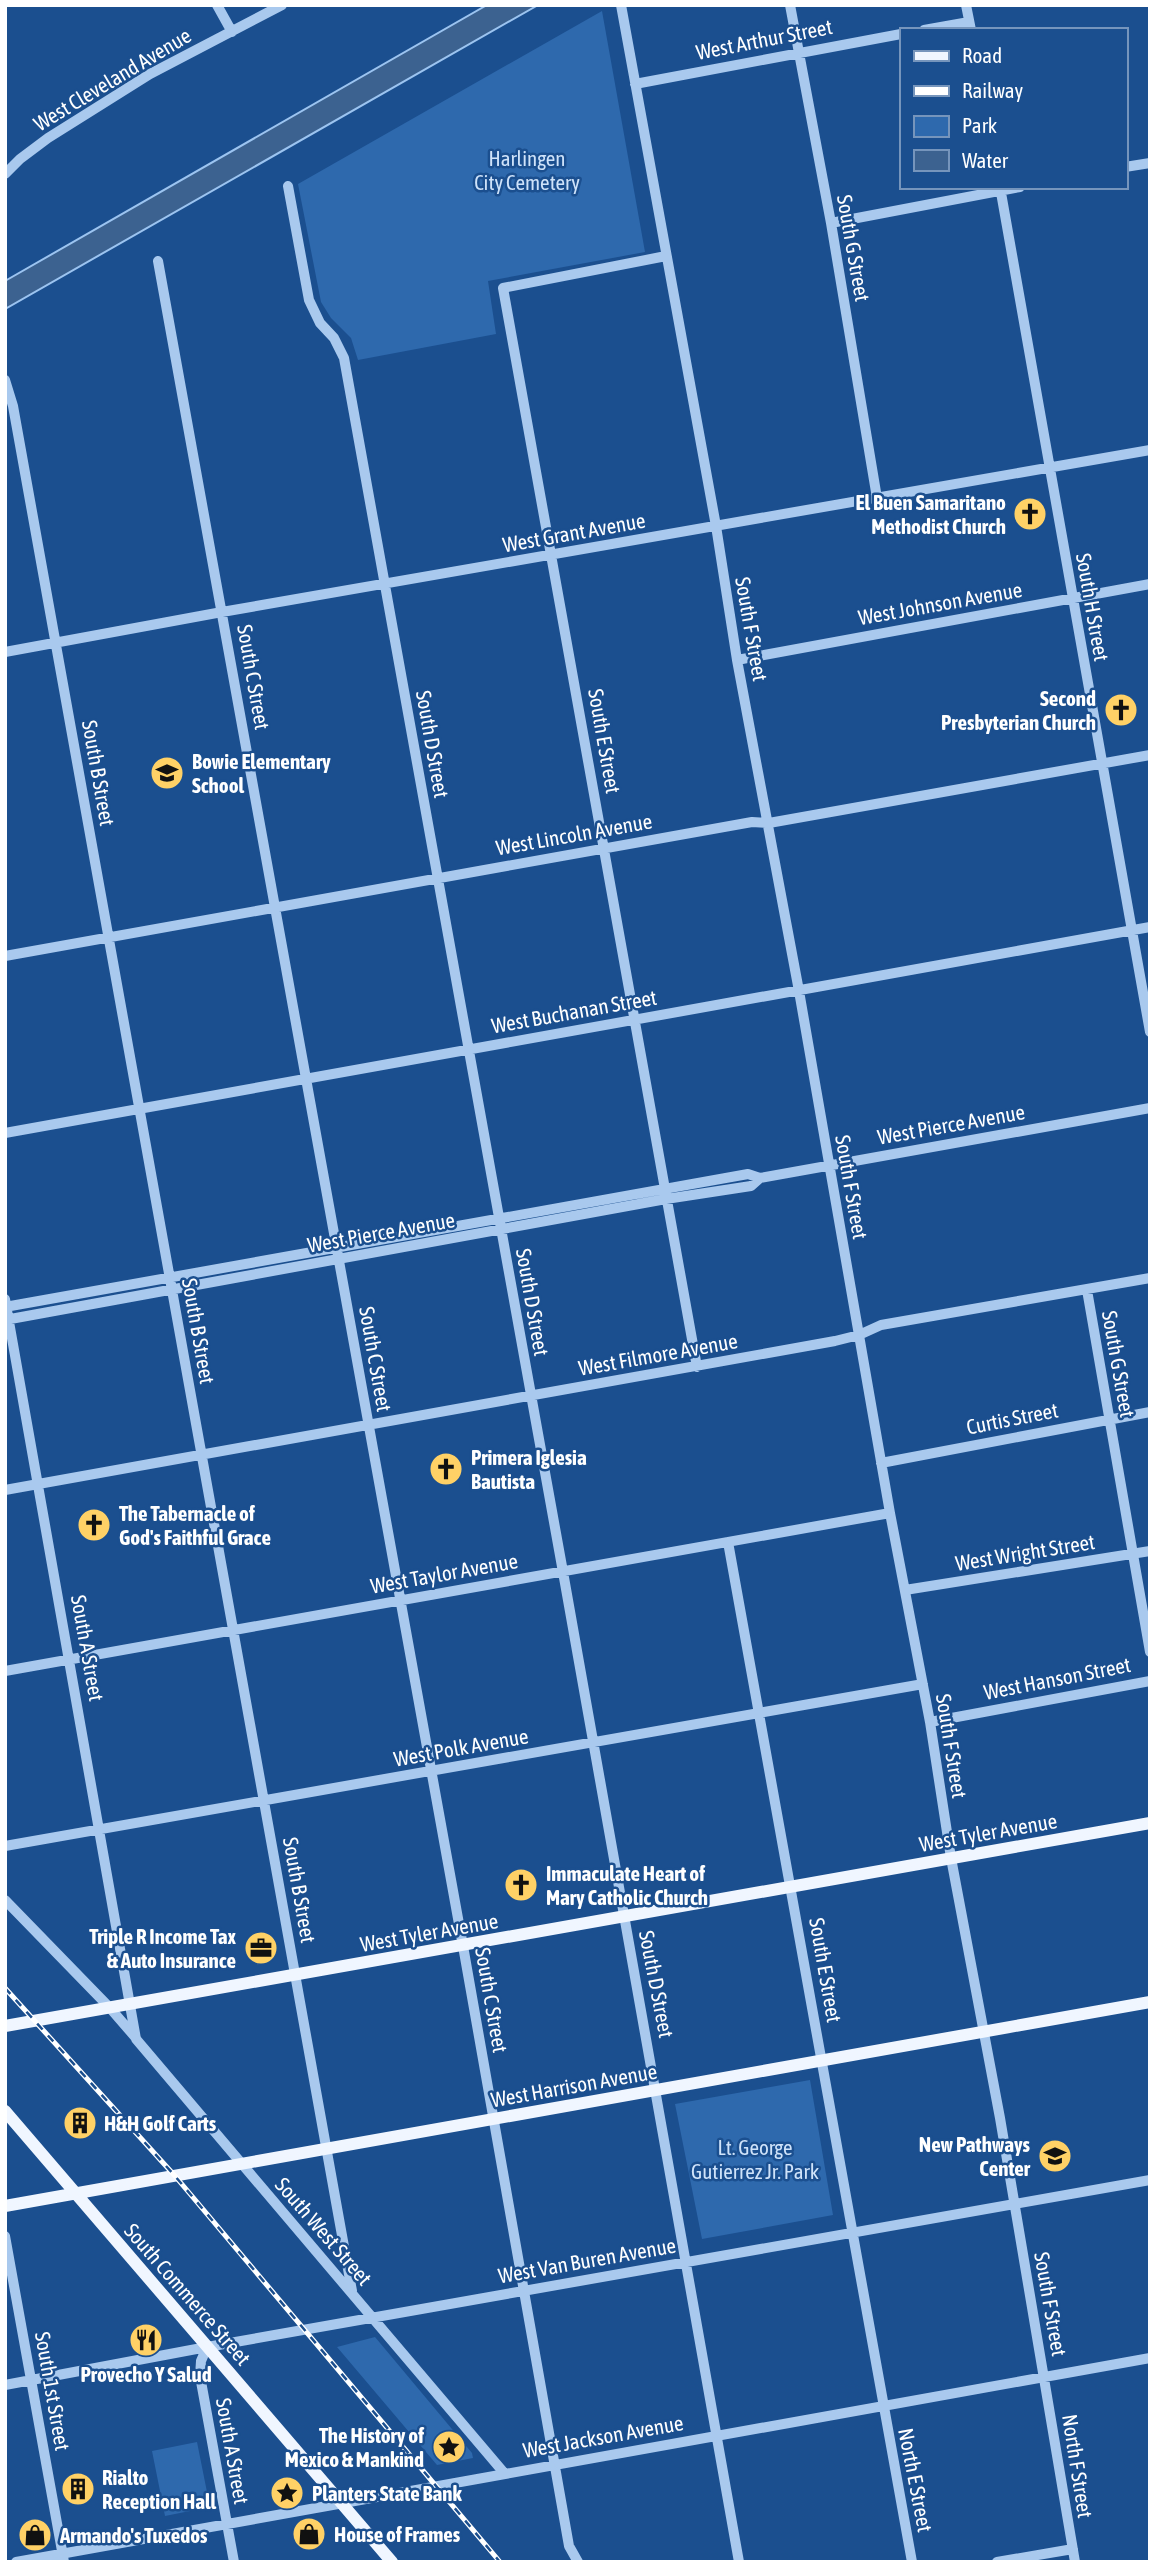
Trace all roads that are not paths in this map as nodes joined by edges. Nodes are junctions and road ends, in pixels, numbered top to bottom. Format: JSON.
{"nodes":[{"id":1,"x":216,"y":5,"type":"edge"},
{"id":2,"x":282,"y":5,"type":"edge"},
{"id":3,"x":621,"y":5,"type":"edge"},
{"id":4,"x":790,"y":5,"type":"edge"},
{"id":5,"x":966,"y":5,"type":"edge"},
{"id":6,"x":970,"y":26,"type":"edge"},
{"id":7,"x":947,"y":28,"type":"edge"},
{"id":8,"x":232,"y":32,"type":"junction"},
{"id":9,"x":900,"y":34,"type":"edge"},
{"id":10,"x":798,"y":51,"type":"junction"},
{"id":11,"x":635,"y":84,"type":"junction"},
{"id":12,"x":1150,"y":163,"type":"edge"},
{"id":13,"x":1127,"y":167,"type":"edge"},
{"id":14,"x":5,"y":174,"type":"edge"},
{"id":15,"x":288,"y":186,"type":"dead end"},
{"id":16,"x":1001,"y":189,"type":"edge"},
{"id":17,"x":831,"y":223,"type":"junction"},
{"id":18,"x":666,"y":256,"type":"junction"},
{"id":19,"x":158,"y":261,"type":"dead end"},
{"id":20,"x":5,"y":380,"type":"edge"},
{"id":21,"x":1150,"y":450,"type":"edge"},
{"id":22,"x":1048,"y":467,"type":"junction"},
{"id":23,"x":877,"y":498,"type":"junction"},
{"id":24,"x":716,"y":527,"type":"junction"},
{"id":25,"x":552,"y":555,"type":"junction"},
{"id":26,"x":384,"y":584,"type":"junction"},
{"id":27,"x":1150,"y":584,"type":"edge"},
{"id":28,"x":1072,"y":598,"type":"junction"},
{"id":29,"x":222,"y":611,"type":"junction"},
{"id":30,"x":56,"y":643,"type":"junction"},
{"id":31,"x":5,"y":652,"type":"edge"},
{"id":32,"x":737,"y":660,"type":"junction"},
{"id":33,"x":1150,"y":755,"type":"edge"},
{"id":34,"x":1102,"y":764,"type":"junction"},
{"id":35,"x":769,"y":823,"type":"junction"},
{"id":36,"x":605,"y":847,"type":"junction"},
{"id":37,"x":437,"y":878,"type":"junction"},
{"id":38,"x":276,"y":907,"type":"junction"},
{"id":39,"x":1150,"y":927,"type":"edge"},
{"id":40,"x":1131,"y":930,"type":"junction"},
{"id":41,"x":110,"y":937,"type":"junction"},
{"id":42,"x":5,"y":956,"type":"edge"},
{"id":43,"x":799,"y":991,"type":"junction"},
{"id":44,"x":636,"y":1020,"type":"junction"},
{"id":45,"x":1149,"y":1026,"type":"edge"},
{"id":46,"x":468,"y":1049,"type":"junction"},
{"id":47,"x":307,"y":1079,"type":"junction"},
{"id":48,"x":140,"y":1108,"type":"junction"},
{"id":49,"x":1150,"y":1108,"type":"edge"},
{"id":50,"x":5,"y":1133,"type":"edge"},
{"id":51,"x":828,"y":1165,"type":"junction"},
{"id":52,"x":665,"y":1194,"type":"junction"},
{"id":53,"x":500,"y":1225,"type":"junction"},
{"id":54,"x":338,"y":1253,"type":"junction"},
{"id":55,"x":1150,"y":1278,"type":"edge"},
{"id":56,"x":171,"y":1283,"type":"junction"},
{"id":57,"x":1087,"y":1290,"type":"junction"},
{"id":58,"x":6,"y":1305,"type":"edge"},
{"id":59,"x":7,"y":1320,"type":"edge"},
{"id":60,"x":859,"y":1335,"type":"junction"},
{"id":61,"x":697,"y":1367,"type":"junction"},
{"id":62,"x":531,"y":1396,"type":"junction"},
{"id":63,"x":1150,"y":1412,"type":"edge"},
{"id":64,"x":1109,"y":1420,"type":"junction"},
{"id":65,"x":369,"y":1424,"type":"junction"},
{"id":66,"x":202,"y":1455,"type":"junction"},
{"id":67,"x":881,"y":1463,"type":"junction"},
{"id":68,"x":39,"y":1484,"type":"junction"},
{"id":69,"x":5,"y":1490,"type":"edge"},
{"id":70,"x":890,"y":1513,"type":"junction"},
{"id":71,"x":728,"y":1542,"type":"junction"},
{"id":72,"x":1150,"y":1550,"type":"edge"},
{"id":73,"x":1133,"y":1553,"type":"junction"},
{"id":74,"x":563,"y":1572,"type":"junction"},
{"id":75,"x":905,"y":1590,"type":"junction"},
{"id":76,"x":400,"y":1600,"type":"junction"},
{"id":77,"x":234,"y":1629,"type":"junction"},
{"id":78,"x":1150,"y":1653,"type":"edge"},
{"id":79,"x":70,"y":1660,"type":"junction"},
{"id":80,"x":5,"y":1671,"type":"edge"},
{"id":81,"x":1150,"y":1681,"type":"edge"},
{"id":82,"x":923,"y":1685,"type":"junction"},
{"id":83,"x":759,"y":1712,"type":"junction"},
{"id":84,"x":930,"y":1722,"type":"junction"},
{"id":85,"x":592,"y":1743,"type":"junction"},
{"id":86,"x":432,"y":1772,"type":"junction"},
{"id":87,"x":265,"y":1801,"type":"junction"},
{"id":88,"x":1150,"y":1823,"type":"edge"},
{"id":89,"x":100,"y":1830,"type":"junction"},
{"id":90,"x":5,"y":1846,"type":"edge"},
{"id":91,"x":951,"y":1858,"type":"junction"},
{"id":92,"x":791,"y":1887,"type":"junction"},
{"id":93,"x":5,"y":1900,"type":"edge"},
{"id":94,"x":624,"y":1916,"type":"junction"},
{"id":95,"x":463,"y":1946,"type":"junction"},
{"id":96,"x":296,"y":1975,"type":"junction"},
{"id":97,"x":1150,"y":2003,"type":"edge"},
{"id":98,"x":131,"y":2005,"type":"junction"},
{"id":99,"x":110,"y":2008,"type":"junction"},
{"id":100,"x":5,"y":2026,"type":"edge"},
{"id":101,"x":983,"y":2031,"type":"junction"},
{"id":102,"x":136,"y":2039,"type":"junction"},
{"id":103,"x":823,"y":2060,"type":"junction"},
{"id":104,"x":657,"y":2090,"type":"junction"},
{"id":105,"x":5,"y":2110,"type":"edge"},
{"id":106,"x":494,"y":2119,"type":"junction"},
{"id":107,"x":328,"y":2148,"type":"junction"},
{"id":108,"x":241,"y":2164,"type":"junction"},
{"id":109,"x":1150,"y":2179,"type":"edge"},
{"id":110,"x":76,"y":2193,"type":"junction"},
{"id":111,"x":1015,"y":2204,"type":"junction"},
{"id":112,"x":5,"y":2206,"type":"edge"},
{"id":113,"x":853,"y":2232,"type":"junction"},
{"id":114,"x":5,"y":2236,"type":"edge"},
{"id":115,"x":686,"y":2262,"type":"junction"},
{"id":116,"x":352,"y":2291,"type":"junction"},
{"id":117,"x":524,"y":2291,"type":"junction"},
{"id":118,"x":373,"y":2319,"type":"junction"},
{"id":119,"x":207,"y":2347,"type":"junction"},
{"id":120,"x":1150,"y":2358,"type":"edge"},
{"id":121,"x":1045,"y":2376,"type":"junction"},
{"id":122,"x":32,"y":2381,"type":"junction"},
{"id":123,"x":5,"y":2385,"type":"edge"},
{"id":124,"x":882,"y":2406,"type":"junction"},
{"id":125,"x":718,"y":2435,"type":"junction"},
{"id":126,"x":554,"y":2466,"type":"junction"},
{"id":127,"x":505,"y":2474,"type":"junction"},
{"id":128,"x":341,"y":2504,"type":"junction"},
{"id":129,"x":227,"y":2522,"type":"junction"},
{"id":130,"x":1073,"y":2549,"type":"junction"},
{"id":131,"x":64,"y":2558,"type":"edge"},
{"id":132,"x":16,"y":2562,"type":"edge"},
{"id":133,"x":234,"y":2562,"type":"edge"},
{"id":134,"x":392,"y":2562,"type":"edge"},
{"id":135,"x":578,"y":2562,"type":"edge"},
{"id":136,"x":739,"y":2562,"type":"edge"},
{"id":137,"x":912,"y":2562,"type":"edge"},
{"id":138,"x":997,"y":2562,"type":"edge"},
{"id":139,"x":1075,"y":2562,"type":"edge"}],
"edges":[{"from":1,"to":8,"type":"street"},
{"from":2,"to":8,"type":"street","name":"West Cleveland Avenue"},
{"from":3,"to":11,"type":"street","name":"South F Street"},
{"from":4,"to":10,"type":"street","name":"South G Street"},
{"from":5,"to":6,"type":"street"},
{"from":6,"to":7,"type":"street"},
{"from":8,"to":14,"type":"street","name":"West Cleveland Avenue"},
{"from":9,"to":10,"type":"street","name":"West Arthur Street"},
{"from":10,"to":11,"type":"street","name":"West Arthur Street"},
{"from":10,"to":17,"type":"street","name":"South G Street"},
{"from":11,"to":18,"type":"street","name":"South F Street"},
{"from":12,"to":13,"type":"street"},
{"from":15,"to":26,"type":"street","name":"South D Street"},
{"from":16,"to":17,"type":"street"},
{"from":16,"to":22,"type":"street","name":"South H Street"},
{"from":17,"to":23,"type":"street","name":"South G Street"},
{"from":18,"to":24,"type":"street","name":"South F Street"},
{"from":18,"to":25,"type":"street","name":"South E Street"},
{"from":19,"to":29,"type":"street","name":"South C Street"},
{"from":20,"to":30,"type":"street","name":"South B Street"},
{"from":21,"to":22,"type":"street","name":"West Grant Avenue"},
{"from":22,"to":23,"type":"street","name":"West Grant Avenue"},
{"from":22,"to":28,"type":"street","name":"South H Street"},
{"from":23,"to":24,"type":"street","name":"West Grant Avenue"},
{"from":24,"to":25,"type":"street","name":"West Grant Avenue"},
{"from":24,"to":32,"type":"street","name":"South F Street"},
{"from":25,"to":26,"type":"street","name":"West Grant Avenue"},
{"from":25,"to":36,"type":"street","name":"South E Street"},
{"from":26,"to":29,"type":"street","name":"West Grant Avenue"},
{"from":26,"to":37,"type":"street","name":"South D Street"},
{"from":27,"to":28,"type":"street","name":"West Johnson Avenue"},
{"from":28,"to":32,"type":"street","name":"West Johnson Avenue"},
{"from":28,"to":34,"type":"street","name":"South H Street"},
{"from":29,"to":30,"type":"street","name":"West Grant Avenue"},
{"from":29,"to":38,"type":"street","name":"South C Street"},
{"from":30,"to":31,"type":"street","name":"West Grant Avenue"},
{"from":30,"to":41,"type":"street","name":"South B Street"},
{"from":32,"to":35,"type":"street","name":"South F Street"},
{"from":33,"to":34,"type":"street","name":"West Lincoln Avenue"},
{"from":34,"to":35,"type":"street","name":"West Lincoln Avenue"},
{"from":34,"to":40,"type":"street","name":"South H Street"},
{"from":35,"to":36,"type":"street","name":"West Lincoln Avenue"},
{"from":35,"to":43,"type":"street","name":"South F Street"},
{"from":36,"to":37,"type":"street","name":"West Lincoln Avenue"},
{"from":36,"to":44,"type":"street","name":"South E Street"},
{"from":37,"to":38,"type":"street","name":"West Lincoln Avenue"},
{"from":37,"to":46,"type":"street","name":"South D Street"},
{"from":38,"to":41,"type":"street","name":"West Lincoln Avenue"},
{"from":38,"to":47,"type":"street","name":"South C Street"},
{"from":39,"to":40,"type":"street","name":"West Buchanan Street"},
{"from":40,"to":43,"type":"street","name":"West Buchanan Street"},
{"from":40,"to":45,"type":"street","name":"South H Street"},
{"from":41,"to":42,"type":"street","name":"West Lincoln Avenue"},
{"from":41,"to":48,"type":"street","name":"South B Street"},
{"from":43,"to":44,"type":"street","name":"West Buchanan Street"},
{"from":43,"to":51,"type":"street","name":"South F Street"},
{"from":44,"to":46,"type":"street","name":"West Buchanan Street"},
{"from":44,"to":52,"type":"street","name":"South E Street"},
{"from":46,"to":47,"type":"street","name":"West Buchanan Street"},
{"from":46,"to":53,"type":"street","name":"South D Street"},
{"from":47,"to":48,"type":"street","name":"West Buchanan Street"},
{"from":47,"to":54,"type":"street","name":"South C Street"},
{"from":48,"to":50,"type":"street","name":"West Buchanan Street"},
{"from":48,"to":56,"type":"street","name":"South B Street"},
{"from":49,"to":51,"type":"street","name":"West Pierce Avenue"},
{"from":51,"to":52,"type":"street","name":"West Pierce Avenue"},
{"from":51,"to":60,"type":"street","name":"South F Street"},
{"from":52,"to":53,"type":"street","name":"West Pierce Avenue"},
{"from":52,"to":61,"type":"street","name":"South E Street"},
{"from":53,"to":54,"type":"street","name":"West Pierce Avenue"},
{"from":53,"to":62,"type":"street","name":"South D Street"},
{"from":54,"to":56,"type":"street","name":"West Pierce Avenue"},
{"from":54,"to":65,"type":"street","name":"South C Street"},
{"from":55,"to":57,"type":"street","name":"West Filmore Avenue"},
{"from":56,"to":58,"type":"street","name":"West Pierce Avenue"},
{"from":56,"to":59,"type":"street","name":"West Pierce Avenue"},
{"from":56,"to":66,"type":"street","name":"South B Street"},
{"from":57,"to":60,"type":"street","name":"West Filmore Avenue"},
{"from":57,"to":64,"type":"street","name":"South G Street"},
{"from":58,"to":59,"type":"street","name":"South A Street"},
{"from":59,"to":68,"type":"street","name":"South A Street"},
{"from":60,"to":61,"type":"street","name":"West Filmore Avenue"},
{"from":60,"to":67,"type":"street","name":"South F Street"},
{"from":61,"to":62,"type":"street","name":"West Filmore Avenue"},
{"from":62,"to":65,"type":"street","name":"West Filmore Avenue"},
{"from":62,"to":74,"type":"street","name":"South D Street"},
{"from":63,"to":64,"type":"street","name":"Curtis Street"},
{"from":64,"to":67,"type":"street","name":"Curtis Street"},
{"from":64,"to":73,"type":"street","name":"South G Street"},
{"from":65,"to":66,"type":"street","name":"West Filmore Avenue"},
{"from":65,"to":76,"type":"street","name":"South C Street"},
{"from":66,"to":68,"type":"street","name":"West Filmore Avenue"},
{"from":66,"to":77,"type":"street","name":"South B Street"},
{"from":67,"to":70,"type":"street","name":"South F Street"},
{"from":68,"to":69,"type":"street","name":"West Filmore Avenue"},
{"from":68,"to":79,"type":"street","name":"South A Street"},
{"from":70,"to":71,"type":"street","name":"West Taylor Avenue"},
{"from":70,"to":75,"type":"street","name":"South F Street"},
{"from":71,"to":74,"type":"street","name":"West Taylor Avenue"},
{"from":71,"to":83,"type":"street","name":"South E Street"},
{"from":72,"to":73,"type":"street","name":"West Wright Street"},
{"from":73,"to":75,"type":"street","name":"West Wright Street"},
{"from":73,"to":78,"type":"street","name":"South G Street"},
{"from":74,"to":76,"type":"street","name":"West Taylor Avenue"},
{"from":74,"to":85,"type":"street","name":"South D Street"},
{"from":75,"to":82,"type":"street","name":"South F Street"},
{"from":76,"to":77,"type":"street","name":"West Taylor Avenue"},
{"from":76,"to":86,"type":"street","name":"South C Street"},
{"from":77,"to":79,"type":"street","name":"West Taylor Avenue"},
{"from":77,"to":87,"type":"street","name":"South B Street"},
{"from":79,"to":80,"type":"street","name":"West Taylor Avenue"},
{"from":79,"to":89,"type":"street","name":"South A Street"},
{"from":81,"to":84,"type":"street","name":"West Hanson Street"},
{"from":82,"to":83,"type":"street","name":"West Polk Avenue"},
{"from":82,"to":84,"type":"street","name":"South F Street"},
{"from":83,"to":85,"type":"street","name":"West Polk Avenue"},
{"from":83,"to":92,"type":"street","name":"South E Street"},
{"from":84,"to":91,"type":"street","name":"South F Street"},
{"from":85,"to":86,"type":"street","name":"West Polk Avenue"},
{"from":85,"to":94,"type":"street","name":"South D Street"},
{"from":86,"to":87,"type":"street","name":"West Polk Avenue"},
{"from":86,"to":95,"type":"street","name":"South C Street"},
{"from":87,"to":89,"type":"street","name":"West Polk Avenue"},
{"from":87,"to":96,"type":"street","name":"South B Street"},
{"from":88,"to":91,"type":"main road","name":"West Tyler Avenue"},
{"from":89,"to":90,"type":"street","name":"West Polk Avenue"},
{"from":89,"to":98,"type":"street","name":"South A Street"},
{"from":91,"to":92,"type":"main road","name":"West Tyler Avenue"},
{"from":91,"to":101,"type":"street","name":"South F Street"},
{"from":92,"to":94,"type":"main road","name":"West Tyler Avenue"},
{"from":92,"to":103,"type":"street","name":"South E Street"},
{"from":93,"to":99,"type":"street"},
{"from":94,"to":95,"type":"main road","name":"West Tyler Avenue"},
{"from":94,"to":104,"type":"street","name":"South D Street"},
{"from":95,"to":96,"type":"main road","name":"West Tyler Avenue"},
{"from":95,"to":106,"type":"street","name":"South C Street"},
{"from":96,"to":98,"type":"main road","name":"West Tyler Avenue"},
{"from":96,"to":107,"type":"street","name":"South B Street"},
{"from":97,"to":101,"type":"main road","name":"West Harrison Avenue"},
{"from":98,"to":99,"type":"main road","name":"West Tyler Avenue"},
{"from":98,"to":102,"type":"street"},
{"from":99,"to":100,"type":"main road","name":"West Tyler Avenue"},
{"from":99,"to":102,"type":"street","name":"South West Street"},
{"from":101,"to":103,"type":"main road","name":"West Harrison Avenue"},
{"from":101,"to":111,"type":"street","name":"South F Street"},
{"from":102,"to":108,"type":"street","name":"South West Street"},
{"from":103,"to":104,"type":"main road","name":"West Harrison Avenue"},
{"from":103,"to":113,"type":"street","name":"South E Street"},
{"from":104,"to":106,"type":"main road","name":"West Harrison Avenue"},
{"from":104,"to":115,"type":"street","name":"South D Street"},
{"from":105,"to":110,"type":"main road","name":"South Commerce Street"},
{"from":106,"to":107,"type":"main road","name":"West Harrison Avenue"},
{"from":106,"to":117,"type":"street","name":"South C Street"},
{"from":107,"to":108,"type":"main road","name":"West Harrison Avenue"},
{"from":107,"to":116,"type":"street","name":"South B Street"},
{"from":108,"to":110,"type":"main road","name":"West Harrison Avenue"},
{"from":108,"to":116,"type":"street","name":"South West Street"},
{"from":109,"to":111,"type":"street","name":"West Van Buren Avenue"},
{"from":110,"to":112,"type":"main road","name":"West Harrison Avenue"},
{"from":110,"to":119,"type":"main road","name":"South Commerce Street"},
{"from":111,"to":113,"type":"street","name":"West Van Buren Avenue"},
{"from":111,"to":121,"type":"street","name":"South F Street"},
{"from":113,"to":115,"type":"street","name":"West Van Buren Avenue"},
{"from":113,"to":124,"type":"street","name":"South E Street"},
{"from":114,"to":122,"type":"street","name":"South 1st Street"},
{"from":115,"to":117,"type":"street","name":"West Van Buren Avenue"},
{"from":115,"to":125,"type":"street","name":"South D Street"},
{"from":116,"to":118,"type":"street","name":"South West Street"},
{"from":117,"to":118,"type":"street","name":"West Van Buren Avenue"},
{"from":117,"to":126,"type":"street","name":"South C Street"},
{"from":118,"to":119,"type":"street","name":"West Van Buren Avenue"},
{"from":118,"to":127,"type":"street","name":"South West Street"},
{"from":119,"to":122,"type":"street","name":"West Van Buren Avenue"},
{"from":119,"to":128,"type":"main road","name":"South Commerce Street"},
{"from":119,"to":129,"type":"street","name":"South A Street"},
{"from":120,"to":121,"type":"street","name":"West Jackson Avenue"},
{"from":121,"to":124,"type":"street","name":"West Jackson Avenue"},
{"from":121,"to":130,"type":"street","name":"North F Street"},
{"from":122,"to":123,"type":"street","name":"West Van Buren Avenue"},
{"from":122,"to":131,"type":"street","name":"South 1st Street"},
{"from":124,"to":125,"type":"street","name":"West Jackson Avenue"},
{"from":124,"to":137,"type":"street","name":"North E Street"},
{"from":125,"to":126,"type":"street","name":"West Jackson Avenue"},
{"from":125,"to":136,"type":"street","name":"South D Street"},
{"from":126,"to":127,"type":"street","name":"West Jackson Avenue"},
{"from":126,"to":135,"type":"street","name":"South C Street"},
{"from":127,"to":128,"type":"street","name":"West Jackson Avenue"},
{"from":128,"to":129,"type":"street","name":"West Jackson Avenue"},
{"from":128,"to":134,"type":"main road","name":"South Commerce Street"},
{"from":129,"to":131,"type":"street","name":"West Jackson Avenue"},
{"from":129,"to":133,"type":"street","name":"South A Street"},
{"from":130,"to":138,"type":"street"},
{"from":130,"to":139,"type":"street","name":"North F Street"},
{"from":131,"to":132,"type":"street","name":"West Jackson Avenue"}]}
